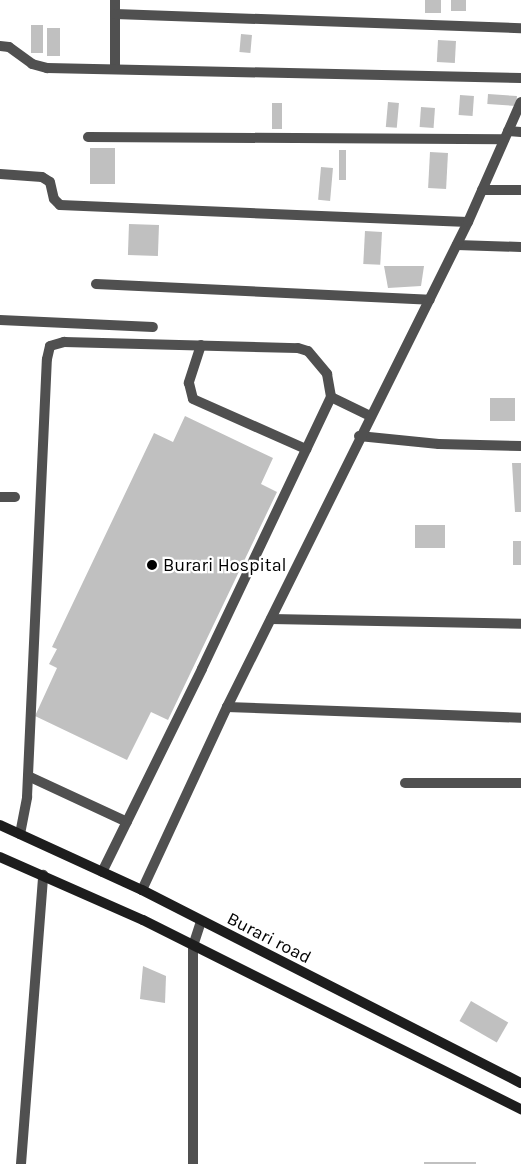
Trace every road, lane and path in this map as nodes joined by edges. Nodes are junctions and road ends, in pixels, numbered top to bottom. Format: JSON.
{"nodes":[{"id":1,"x":115,"y":0,"type":"edge"},
{"id":2,"x":115,"y":14,"type":"junction"},
{"id":3,"x":521,"y":28,"type":"edge"},
{"id":4,"x":0,"y":46,"type":"edge"},
{"id":5,"x":115,"y":68,"type":"junction"},
{"id":6,"x":521,"y":78,"type":"edge"},
{"id":7,"x":521,"y":102,"type":"edge"},
{"id":8,"x":521,"y":132,"type":"edge"},
{"id":9,"x":506,"y":135,"type":"junction"},
{"id":10,"x":88,"y":137,"type":"dead end"},
{"id":11,"x":0,"y":174,"type":"edge"},
{"id":12,"x":482,"y":190,"type":"junction"},
{"id":13,"x":521,"y":190,"type":"edge"},
{"id":14,"x":468,"y":222,"type":"junction"},
{"id":15,"x":457,"y":246,"type":"junction"},
{"id":16,"x":521,"y":248,"type":"edge"},
{"id":17,"x":96,"y":284,"type":"dead end"},
{"id":18,"x":430,"y":300,"type":"junction"},
{"id":19,"x":0,"y":320,"type":"edge"},
{"id":20,"x":153,"y":327,"type":"dead end"},
{"id":21,"x":201,"y":345,"type":"junction"},
{"id":22,"x":331,"y":397,"type":"junction"},
{"id":23,"x":370,"y":416,"type":"junction"},
{"id":24,"x":359,"y":436,"type":"junction"},
{"id":25,"x":521,"y":446,"type":"edge"},
{"id":26,"x":306,"y":449,"type":"junction"},
{"id":27,"x":0,"y":497,"type":"edge"},
{"id":28,"x":15,"y":498,"type":"dead end"},
{"id":29,"x":271,"y":619,"type":"junction"},
{"id":30,"x":521,"y":624,"type":"edge"},
{"id":31,"x":227,"y":707,"type":"junction"},
{"id":32,"x":521,"y":718,"type":"edge"},
{"id":33,"x":28,"y":776,"type":"junction"},
{"id":34,"x":521,"y":783,"type":"edge"},
{"id":35,"x":405,"y":784,"type":"dead end"},
{"id":36,"x":127,"y":822,"type":"junction"},
{"id":37,"x":0,"y":825,"type":"edge"},
{"id":38,"x":20,"y":834,"type":"junction"},
{"id":39,"x":0,"y":856,"type":"edge"},
{"id":40,"x":102,"y":872,"type":"junction"},
{"id":41,"x":43,"y":875,"type":"junction"},
{"id":42,"x":142,"y":890,"type":"junction"},
{"id":43,"x":201,"y":921,"type":"junction"},
{"id":44,"x":192,"y":946,"type":"junction"},
{"id":45,"x":521,"y":1083,"type":"edge"},
{"id":46,"x":521,"y":1109,"type":"edge"},
{"id":47,"x":21,"y":1164,"type":"edge"},
{"id":48,"x":193,"y":1164,"type":"edge"}],
"edges":[{"from":1,"to":2,"type":"street"},
{"from":2,"to":3,"type":"street"},
{"from":2,"to":5,"type":"street"},
{"from":4,"to":5,"type":"street"},
{"from":5,"to":6,"type":"street"},
{"from":7,"to":9,"type":"street"},
{"from":8,"to":9,"type":"street"},
{"from":9,"to":10,"type":"street"},
{"from":9,"to":12,"type":"street"},
{"from":11,"to":14,"type":"street"},
{"from":12,"to":13,"type":"street"},
{"from":12,"to":14,"type":"street"},
{"from":14,"to":15,"type":"street"},
{"from":15,"to":16,"type":"street"},
{"from":15,"to":18,"type":"street"},
{"from":17,"to":18,"type":"street"},
{"from":18,"to":23,"type":"street"},
{"from":19,"to":20,"type":"street"},
{"from":21,"to":22,"type":"street"},
{"from":21,"to":26,"type":"street"},
{"from":21,"to":33,"type":"street"},
{"from":22,"to":23,"type":"street"},
{"from":22,"to":26,"type":"street"},
{"from":23,"to":24,"type":"street"},
{"from":24,"to":25,"type":"street"},
{"from":24,"to":29,"type":"street"},
{"from":26,"to":36,"type":"street"},
{"from":27,"to":28,"type":"street"},
{"from":29,"to":30,"type":"street"},
{"from":29,"to":31,"type":"street"},
{"from":31,"to":32,"type":"street"},
{"from":31,"to":42,"type":"street"},
{"from":33,"to":36,"type":"street"},
{"from":33,"to":38,"type":"street"},
{"from":34,"to":35,"type":"street"},
{"from":36,"to":40,"type":"street"},
{"from":37,"to":38,"type":"main road","name":"Burari road"},
{"from":38,"to":40,"type":"main road","name":"Burari road"},
{"from":39,"to":41,"type":"main road"},
{"from":40,"to":42,"type":"main road","name":"Burari road"},
{"from":41,"to":44,"type":"main road"},
{"from":41,"to":47,"type":"street"},
{"from":42,"to":43,"type":"main road","name":"Burari road"},
{"from":43,"to":44,"type":"street"},
{"from":43,"to":45,"type":"main road","name":"Burari road"},
{"from":44,"to":46,"type":"main road"},
{"from":44,"to":48,"type":"street"}]}
